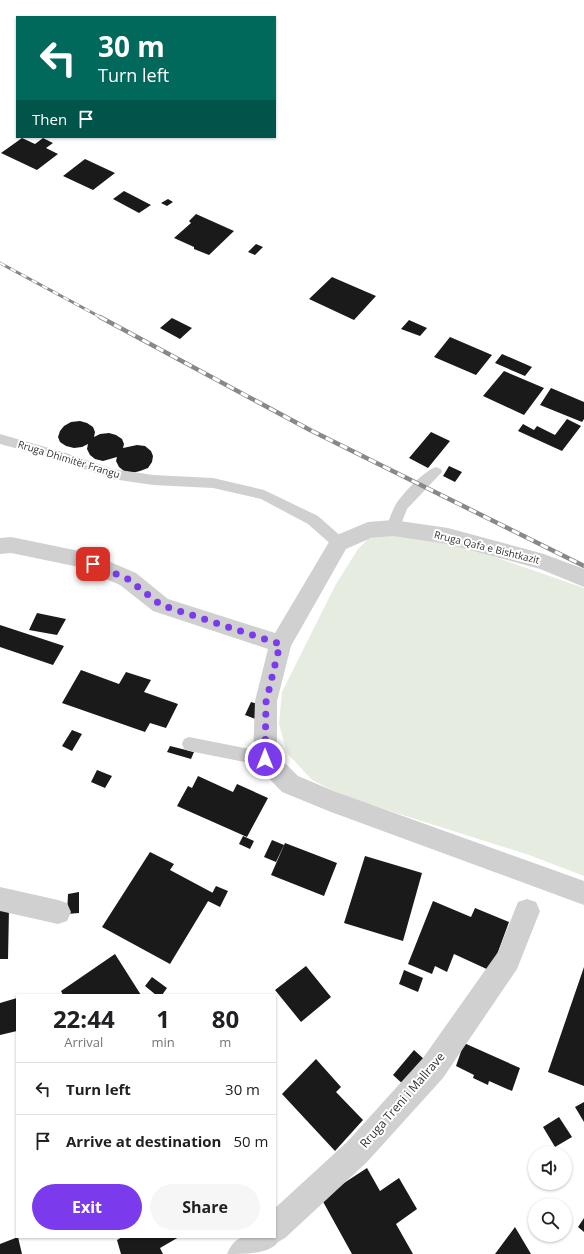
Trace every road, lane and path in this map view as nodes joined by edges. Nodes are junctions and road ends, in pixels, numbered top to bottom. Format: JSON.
{"nodes":[{"id":1,"x":0,"y":439,"type":"edge"},
{"id":2,"x":436,"y":472,"type":"dead end"},
{"id":3,"x":393,"y":528,"type":"junction"},
{"id":4,"x":339,"y":543,"type":"junction"},
{"id":5,"x":0,"y":546,"type":"edge"},
{"id":6,"x":584,"y":578,"type":"edge"},
{"id":7,"x":280,"y":644,"type":"junction"},
{"id":8,"x":189,"y":744,"type":"dead end"},
{"id":9,"x":265,"y":759,"type":"junction"},
{"id":10,"x":584,"y":893,"type":"edge"},
{"id":11,"x":0,"y":899,"type":"edge"},
{"id":12,"x":526,"y":911,"type":"dead end"},
{"id":13,"x":58,"y":912,"type":"dead end"},
{"id":14,"x":276,"y":1227,"type":"edge"},
{"id":15,"x":264,"y":1238,"type":"edge"},
{"id":16,"x":242,"y":1254,"type":"edge"}],
"edges":[{"from":1,"to":4,"type":"lane","name":"Rruga Dhimitër Frangu"},
{"from":2,"to":3,"type":"lane"},
{"from":3,"to":4,"type":"street","name":"Rruga Qafa e Bishtkazit"},
{"from":3,"to":6,"type":"street","name":"Rruga Qafa e Bishtkazit"},
{"from":4,"to":7,"type":"street"},
{"from":5,"to":7,"type":"street"},
{"from":7,"to":9,"type":"street"},
{"from":8,"to":9,"type":"lane"},
{"from":9,"to":10,"type":"street"},
{"from":11,"to":13,"type":"street"},
{"from":12,"to":14,"type":"street","name":"Rruga Treni i Mallrave"},
{"from":15,"to":16,"type":"street"}]}
